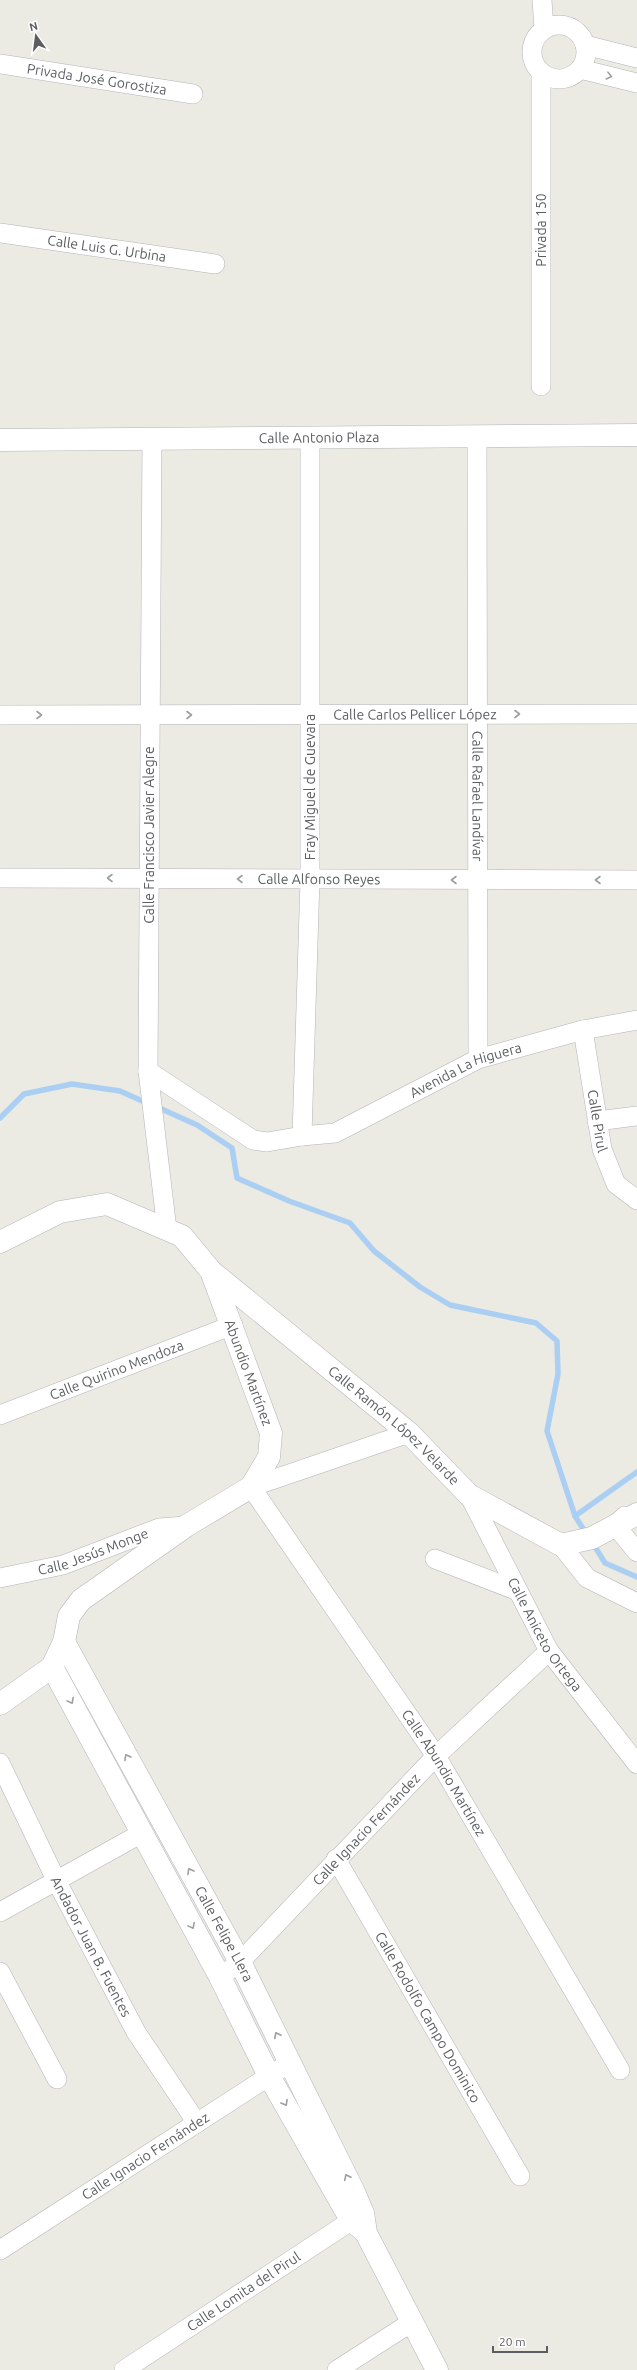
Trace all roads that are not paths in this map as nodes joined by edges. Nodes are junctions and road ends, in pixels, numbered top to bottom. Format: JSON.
{"nodes":[{"id":1,"x":542,"y":0,"type":"edge"},
{"id":2,"x":544,"y":30,"type":"junction"},
{"id":3,"x":585,"y":45,"type":"junction"},
{"id":4,"x":637,"y":58,"type":"edge"},
{"id":5,"x":0,"y":64,"type":"edge"},
{"id":6,"x":580,"y":69,"type":"junction"},
{"id":7,"x":541,"y":74,"type":"junction"},
{"id":8,"x":637,"y":84,"type":"edge"},
{"id":9,"x":193,"y":94,"type":"dead end"},
{"id":10,"x":0,"y":233,"type":"edge"},
{"id":11,"x":215,"y":264,"type":"dead end"},
{"id":12,"x":541,"y":386,"type":"dead end"},
{"id":13,"x":637,"y":435,"type":"edge"},
{"id":14,"x":477,"y":436,"type":"junction"},
{"id":15,"x":310,"y":438,"type":"junction"},
{"id":16,"x":152,"y":439,"type":"junction"},
{"id":17,"x":0,"y":440,"type":"edge"},
{"id":18,"x":0,"y":714,"type":"edge"},
{"id":19,"x":310,"y":714,"type":"junction"},
{"id":20,"x":478,"y":714,"type":"junction"},
{"id":21,"x":637,"y":714,"type":"edge"},
{"id":22,"x":150,"y":715,"type":"junction"},
{"id":23,"x":0,"y":878,"type":"edge"},
{"id":24,"x":149,"y":879,"type":"junction"},
{"id":25,"x":310,"y":879,"type":"junction"},
{"id":26,"x":478,"y":880,"type":"junction"},
{"id":27,"x":637,"y":880,"type":"edge"},
{"id":28,"x":637,"y":1020,"type":"edge"},
{"id":29,"x":583,"y":1030,"type":"junction"},
{"id":30,"x":478,"y":1059,"type":"junction"},
{"id":31,"x":148,"y":1076,"type":"junction"},
{"id":32,"x":637,"y":1116,"type":"edge"},
{"id":33,"x":597,"y":1124,"type":"junction"},
{"id":34,"x":302,"y":1136,"type":"junction"},
{"id":35,"x":637,"y":1200,"type":"edge"},
{"id":36,"x":167,"y":1230,"type":"junction"},
{"id":37,"x":0,"y":1242,"type":"edge"},
{"id":38,"x":211,"y":1271,"type":"junction"},
{"id":39,"x":233,"y":1325,"type":"junction"},
{"id":40,"x":0,"y":1415,"type":"edge"},
{"id":41,"x":409,"y":1433,"type":"junction"},
{"id":42,"x":251,"y":1487,"type":"junction"},
{"id":43,"x":469,"y":1495,"type":"junction"},
{"id":44,"x":637,"y":1504,"type":"edge"},
{"id":45,"x":637,"y":1514,"type":"edge"},
{"id":46,"x":615,"y":1525,"type":"junction"},
{"id":47,"x":186,"y":1526,"type":"junction"},
{"id":48,"x":565,"y":1545,"type":"junction"},
{"id":49,"x":637,"y":1552,"type":"edge"},
{"id":50,"x":435,"y":1559,"type":"dead end"},
{"id":51,"x":0,"y":1578,"type":"edge"},
{"id":52,"x":518,"y":1592,"type":"junction"},
{"id":53,"x":637,"y":1603,"type":"edge"},
{"id":54,"x":64,"y":1642,"type":"junction"},
{"id":55,"x":549,"y":1651,"type":"junction"},
{"id":56,"x":52,"y":1666,"type":"junction"},
{"id":57,"x":0,"y":1704,"type":"edge"},
{"id":58,"x":436,"y":1756,"type":"junction"},
{"id":59,"x":0,"y":1763,"type":"edge"},
{"id":60,"x":637,"y":1764,"type":"edge"},
{"id":61,"x":142,"y":1833,"type":"junction"},
{"id":62,"x":336,"y":1859,"type":"junction"},
{"id":63,"x":57,"y":1882,"type":"junction"},
{"id":64,"x":0,"y":1912,"type":"edge"},
{"id":65,"x":240,"y":1962,"type":"junction"},
{"id":66,"x":0,"y":1972,"type":"edge"},
{"id":67,"x":220,"y":1977,"type":"junction"},
{"id":68,"x":291,"y":2062,"type":"junction"},
{"id":69,"x":620,"y":2070,"type":"dead end"},
{"id":70,"x":270,"y":2076,"type":"junction"},
{"id":71,"x":57,"y":2079,"type":"dead end"},
{"id":72,"x":197,"y":2123,"type":"junction"},
{"id":73,"x":520,"y":2176,"type":"dead end"},
{"id":74,"x":360,"y":2222,"type":"junction"},
{"id":75,"x":0,"y":2250,"type":"edge"},
{"id":76,"x":412,"y":2322,"type":"junction"},
{"id":77,"x":124,"y":2370,"type":"edge"},
{"id":78,"x":337,"y":2370,"type":"edge"},
{"id":79,"x":437,"y":2370,"type":"edge"}],
"edges":[{"from":1,"to":2,"type":"street"},
{"from":2,"to":3,"type":"street"},
{"from":2,"to":7,"type":"street"},
{"from":3,"to":4,"type":"street"},
{"from":3,"to":6,"type":"street"},
{"from":5,"to":9,"type":"street","name":"Privada José Gorostiza"},
{"from":6,"to":7,"type":"street"},
{"from":6,"to":8,"type":"street","one_way":true},
{"from":7,"to":12,"type":"street","name":"Privada 150"},
{"from":10,"to":11,"type":"street","name":"Calle Luis G. Urbina"},
{"from":13,"to":14,"type":"street","name":"Calle Antonio Plaza"},
{"from":14,"to":15,"type":"street","name":"Calle Antonio Plaza"},
{"from":14,"to":20,"type":"street","name":"Calle Rafael Landívar"},
{"from":15,"to":16,"type":"street","name":"Calle Antonio Plaza"},
{"from":15,"to":19,"type":"street","name":"Fray Miguel de Guevara"},
{"from":16,"to":17,"type":"street","name":"Calle Antonio Plaza"},
{"from":16,"to":22,"type":"street","name":"Calle Francisco Javier Alegre"},
{"from":18,"to":22,"type":"street","name":"Calle Carlos Pellicer López","one_way":true},
{"from":19,"to":20,"type":"street","name":"Calle Carlos Pellicer López"},
{"from":22,"to":19,"type":"street","name":"Calle Carlos Pellicer López","one_way":true},
{"from":19,"to":25,"type":"street","name":"Fray Miguel de Guevara"},
{"from":20,"to":21,"type":"street","name":"Calle Carlos Pellicer López","one_way":true},
{"from":20,"to":26,"type":"street","name":"Calle Rafael Landívar"},
{"from":22,"to":24,"type":"street","name":"Calle Francisco Javier Alegre"},
{"from":24,"to":23,"type":"street","name":"Calle Alfonso Reyes","one_way":true},
{"from":25,"to":24,"type":"street","name":"Calle Alfonso Reyes","one_way":true},
{"from":24,"to":31,"type":"street","name":"Calle Francisco Javier Alegre"},
{"from":26,"to":25,"type":"street","name":"Calle Alfonso Reyes","one_way":true},
{"from":25,"to":34,"type":"street","name":"Fray Miguel de Guevara"},
{"from":27,"to":26,"type":"street","name":"Calle Alfonso Reyes","one_way":true},
{"from":26,"to":30,"type":"street","name":"Calle Rafael Landívar"},
{"from":28,"to":29,"type":"street","name":"Avenida La Higuera"},
{"from":29,"to":30,"type":"street","name":"Avenida La Higuera"},
{"from":29,"to":33,"type":"street","name":"Calle Pirul"},
{"from":30,"to":34,"type":"street","name":"Avenida La Higuera"},
{"from":31,"to":34,"type":"street","name":"Avenida La Higuera"},
{"from":31,"to":36,"type":"street","name":"Calle Francisco Javier Alegre"},
{"from":32,"to":33,"type":"street"},
{"from":33,"to":35,"type":"street","name":"Calle Pirul"},
{"from":36,"to":37,"type":"street","name":"Abundio Martínez"},
{"from":36,"to":38,"type":"street","name":"Abundio Martínez"},
{"from":38,"to":39,"type":"street","name":"Abundio Martínez"},
{"from":38,"to":41,"type":"street","name":"Calle Ramón López Velarde"},
{"from":39,"to":40,"type":"street","name":"Calle Quirino Mendoza"},
{"from":39,"to":42,"type":"street","name":"Abundio Martínez"},
{"from":41,"to":42,"type":"street"},
{"from":41,"to":43,"type":"street","name":"Calle Ramón López Velarde"},
{"from":42,"to":47,"type":"street","name":"Abundio Martínez"},
{"from":42,"to":58,"type":"street","name":"Calle Abundio Martínez"},
{"from":43,"to":48,"type":"street","name":"Calle Ramón López Velarde"},
{"from":43,"to":52,"type":"street","name":"Calle Aniceto Ortega"},
{"from":44,"to":46,"type":"street"},
{"from":45,"to":46,"type":"street"},
{"from":46,"to":48,"type":"street"},
{"from":46,"to":49,"type":"street"},
{"from":47,"to":51,"type":"street","name":"Calle Jesús Monge"},
{"from":47,"to":54,"type":"street","name":"Abundio Martínez"},
{"from":48,"to":53,"type":"street"},
{"from":50,"to":52,"type":"street"},
{"from":52,"to":55,"type":"street","name":"Calle Aniceto Ortega"},
{"from":54,"to":56,"type":"street","name":"Abundio Martínez"},
{"from":65,"to":54,"type":"street","name":"Calle Felipe Llera","one_way":true},
{"from":55,"to":58,"type":"street","name":"Calle Ignacio Fernández"},
{"from":55,"to":60,"type":"street","name":"Calle Aniceto Ortega"},
{"from":56,"to":57,"type":"street"},
{"from":56,"to":61,"type":"street","name":"Calle Felipe Llera","one_way":true},
{"from":58,"to":62,"type":"street","name":"Calle Ignacio Fernández"},
{"from":58,"to":69,"type":"street","name":"Calle Abundio Martínez"},
{"from":59,"to":63,"type":"street","name":"Andador Juan B. Fuentes"},
{"from":61,"to":63,"type":"street"},
{"from":61,"to":67,"type":"street","name":"Calle Felipe Llera","one_way":true},
{"from":62,"to":65,"type":"street","name":"Calle Ignacio Fernández"},
{"from":62,"to":73,"type":"street","name":"Calle Rodolfo Campo Dominico"},
{"from":63,"to":64,"type":"street"},
{"from":63,"to":72,"type":"street","name":"Andador Juan B. Fuentes"},
{"from":65,"to":67,"type":"street","name":"Calle Ignacio Fernández"},
{"from":68,"to":65,"type":"street","name":"Calle Felipe Llera","one_way":true},
{"from":66,"to":71,"type":"street"},
{"from":67,"to":70,"type":"street","name":"Calle Felipe Llera"},
{"from":68,"to":70,"type":"street","name":"Calle Ignacio Fernández"},
{"from":74,"to":68,"type":"street","name":"Calle Felipe Llera","one_way":true},
{"from":70,"to":72,"type":"street","name":"Calle Ignacio Fernández"},
{"from":70,"to":74,"type":"street","name":"Calle Felipe Llera","one_way":true},
{"from":72,"to":75,"type":"street","name":"Calle Ignacio Fernández"},
{"from":74,"to":76,"type":"street","name":"Calle Felipe Llera"},
{"from":74,"to":77,"type":"street","name":"Calle Lomita del Pirul"},
{"from":76,"to":78,"type":"street"},
{"from":76,"to":79,"type":"street","name":"Calle Felipe Llera"}]}
